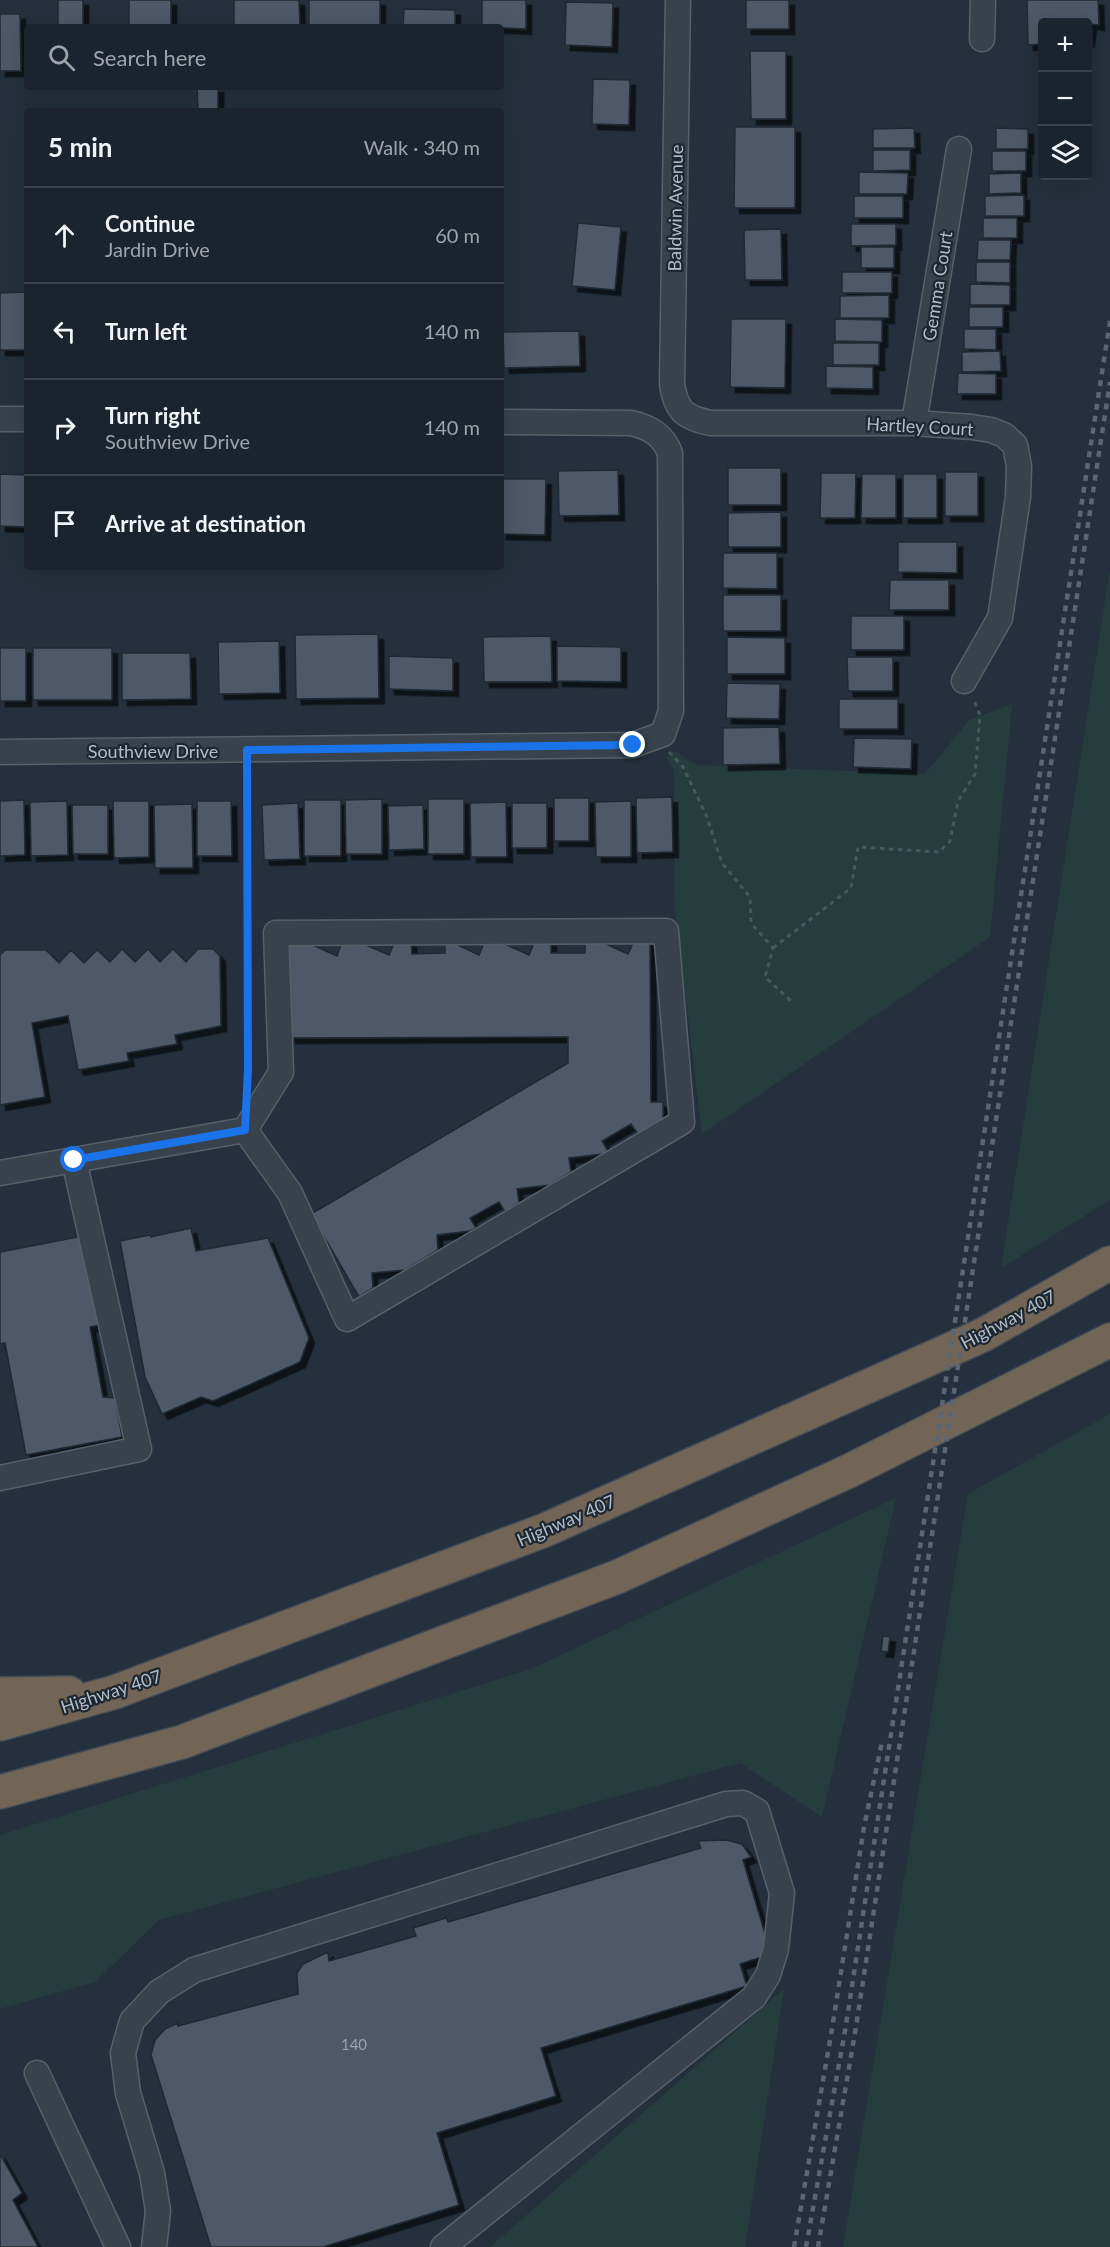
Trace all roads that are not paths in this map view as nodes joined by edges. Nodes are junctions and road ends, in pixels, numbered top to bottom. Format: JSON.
{"nodes":[{"id":1,"x":678,"y":0,"type":"edge"},
{"id":2,"x":982,"y":0,"type":"edge"},
{"id":3,"x":982,"y":39,"type":"dead end"},
{"id":4,"x":959,"y":148,"type":"dead end"},
{"id":5,"x":683,"y":413,"type":"joint"},
{"id":6,"x":0,"y":419,"type":"edge"},
{"id":7,"x":24,"y":419,"type":"edge"},
{"id":8,"x":504,"y":422,"type":"edge"},
{"id":9,"x":915,"y":423,"type":"junction"},
{"id":10,"x":964,"y":681,"type":"road end"},
{"id":11,"x":0,"y":752,"type":"edge"},
{"id":12,"x":245,"y":1130,"type":"junction"},
{"id":13,"x":74,"y":1160,"type":"junction"},
{"id":14,"x":0,"y":1173,"type":"edge"},
{"id":15,"x":1110,"y":1263,"type":"edge"},
{"id":16,"x":1110,"y":1340,"type":"edge"},
{"id":17,"x":0,"y":1478,"type":"edge"},
{"id":18,"x":115,"y":1692,"type":"junction"},
{"id":19,"x":0,"y":1694,"type":"edge"},
{"id":20,"x":0,"y":1724,"type":"edge"},
{"id":21,"x":0,"y":1792,"type":"edge"},
{"id":22,"x":37,"y":2073,"type":"dead end"},
{"id":23,"x":160,"y":2243,"type":"edge"},
{"id":24,"x":118,"y":2247,"type":"edge"},
{"id":25,"x":443,"y":2247,"type":"edge"}],
"edges":[{"from":1,"to":5,"type":"street","name":"Baldwin Avenue"},
{"from":2,"to":3,"type":"street"},
{"from":4,"to":9,"type":"street","name":"Gemma Court"},
{"from":5,"to":9,"type":"street","name":"Hartley Court"},
{"from":6,"to":7,"type":"street"},
{"from":8,"to":11,"type":"street","name":"Southview Drive"},
{"from":9,"to":10,"type":"street","name":"Hartley Court"},
{"from":12,"to":12,"type":"street"},
{"from":12,"to":13,"type":"street"},
{"from":13,"to":14,"type":"street"},
{"from":13,"to":17,"type":"street"},
{"from":15,"to":18,"type":"highway","name":"Highway 407"},
{"from":16,"to":21,"type":"highway"},
{"from":18,"to":19,"type":"highway"},
{"from":18,"to":20,"type":"highway","name":"Highway 407"},
{"from":22,"to":24,"type":"street"},
{"from":23,"to":25,"type":"street"}]}
